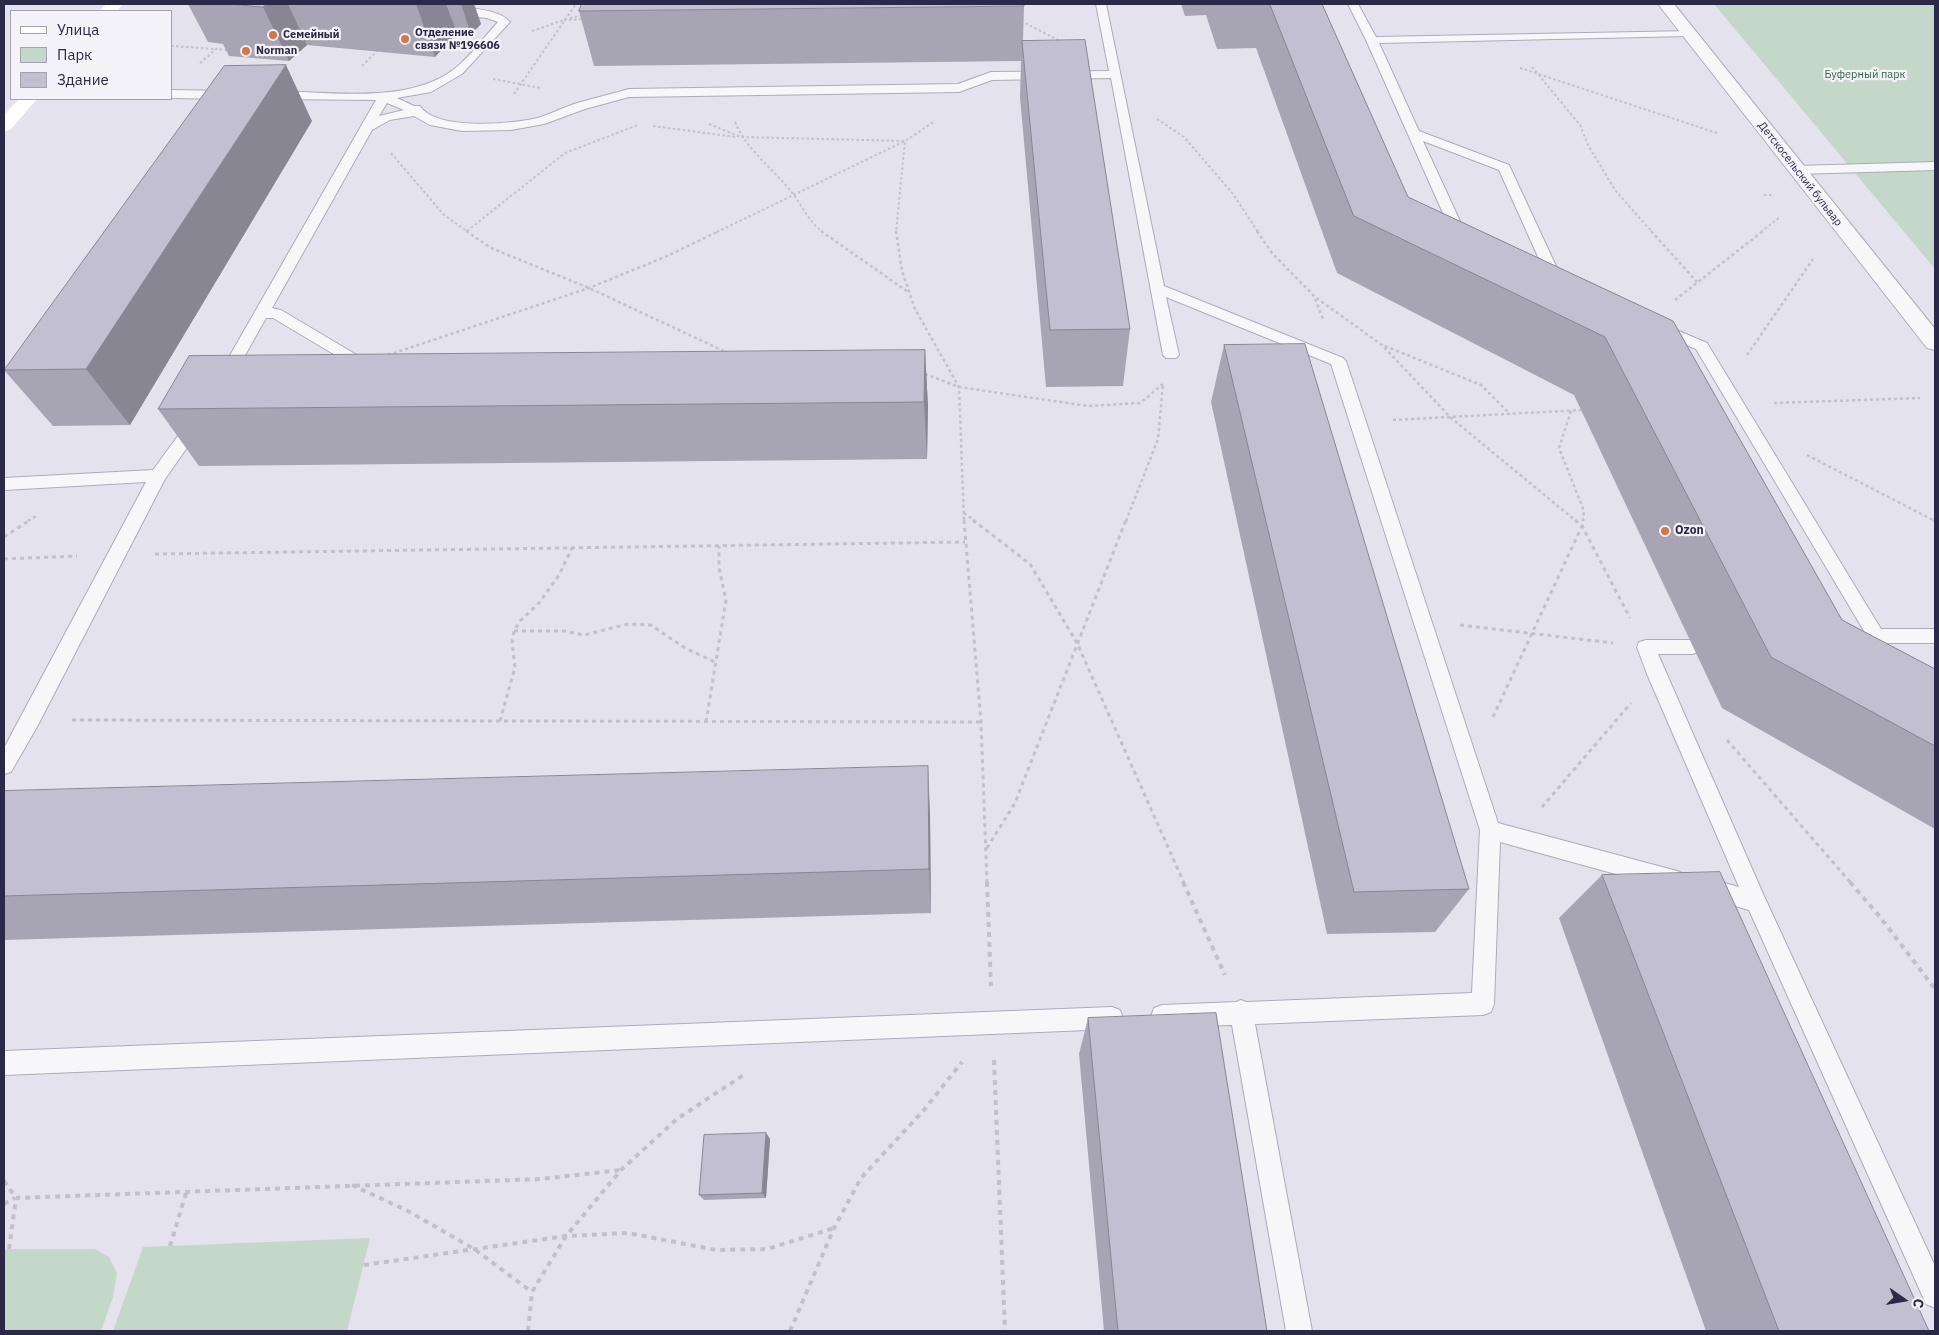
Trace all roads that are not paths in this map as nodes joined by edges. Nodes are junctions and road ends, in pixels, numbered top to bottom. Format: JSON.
{"nodes":[{"id":1,"x":1101,"y":4,"type":"edge"},
{"id":2,"x":1353,"y":4,"type":"edge"},
{"id":3,"x":1666,"y":4,"type":"edge"},
{"id":4,"x":443,"y":11,"type":"dead end"},
{"id":5,"x":1688,"y":33,"type":"junction"},
{"id":6,"x":1372,"y":40,"type":"junction"},
{"id":7,"x":1118,"y":84,"type":"junction"},
{"id":8,"x":427,"y":89,"type":"junction"},
{"id":9,"x":172,"y":94,"type":"edge"},
{"id":10,"x":239,"y":95,"type":"edge"},
{"id":11,"x":258,"y":95,"type":"edge"},
{"id":12,"x":384,"y":97,"type":"junction"},
{"id":13,"x":27,"y":100,"type":"edge"},
{"id":14,"x":417,"y":112,"type":"junction"},
{"id":15,"x":4,"y":126,"type":"edge"},
{"id":16,"x":368,"y":127,"type":"junction"},
{"id":17,"x":1416,"y":134,"type":"junction"},
{"id":18,"x":1935,"y":166,"type":"edge"},
{"id":19,"x":1797,"y":170,"type":"junction"},
{"id":20,"x":1477,"y":243,"type":"edge"},
{"id":21,"x":1537,"y":271,"type":"edge"},
{"id":22,"x":1555,"y":279,"type":"junction"},
{"id":23,"x":1572,"y":287,"type":"edge"},
{"id":24,"x":1157,"y":288,"type":"junction"},
{"id":25,"x":262,"y":313,"type":"junction"},
{"id":26,"x":1648,"y":323,"type":"edge"},
{"id":27,"x":1935,"y":344,"type":"edge"},
{"id":28,"x":1171,"y":355,"type":"dead end"},
{"id":29,"x":231,"y":367,"type":"junction"},
{"id":30,"x":251,"y":367,"type":"edge"},
{"id":31,"x":371,"y":368,"type":"edge"},
{"id":32,"x":218,"y":389,"type":"edge"},
{"id":33,"x":204,"y":411,"type":"edge"},
{"id":34,"x":158,"y":476,"type":"junction"},
{"id":35,"x":4,"y":484,"type":"edge"},
{"id":36,"x":1876,"y":636,"type":"junction"},
{"id":37,"x":1935,"y":636,"type":"edge"},
{"id":38,"x":1857,"y":639,"type":"edge"},
{"id":39,"x":1692,"y":647,"type":"dead end"},
{"id":40,"x":4,"y":766,"type":"edge"},
{"id":41,"x":1490,"y":830,"type":"junction"},
{"id":42,"x":1756,"y":902,"type":"junction"},
{"id":43,"x":1241,"y":1012,"type":"junction"},
{"id":44,"x":4,"y":1063,"type":"edge"},
{"id":45,"x":1935,"y":1295,"type":"edge"},
{"id":46,"x":1299,"y":1331,"type":"edge"}],
"edges":[{"from":1,"to":7,"type":"lane"},
{"from":2,"to":6,"type":"lane"},
{"from":3,"to":5,"type":"street","name":"Детскосельский бульвар"},
{"from":4,"to":8,"type":"lane"},
{"from":5,"to":6,"type":"lane"},
{"from":5,"to":19,"type":"street","name":"Детскосельский бульвар"},
{"from":6,"to":17,"type":"lane"},
{"from":7,"to":14,"type":"lane"},
{"from":7,"to":24,"type":"lane"},
{"from":8,"to":12,"type":"lane"},
{"from":8,"to":14,"type":"lane"},
{"from":9,"to":10,"type":"lane"},
{"from":11,"to":12,"type":"lane"},
{"from":12,"to":14,"type":"lane"},
{"from":12,"to":16,"type":"lane"},
{"from":13,"to":15,"type":"street"},
{"from":14,"to":16,"type":"lane"},
{"from":16,"to":25,"type":"lane"},
{"from":17,"to":20,"type":"lane"},
{"from":17,"to":22,"type":"lane"},
{"from":18,"to":19,"type":"lane"},
{"from":19,"to":27,"type":"street","name":"Детскосельский бульвар"},
{"from":21,"to":22,"type":"lane"},
{"from":22,"to":23,"type":"lane"},
{"from":24,"to":28,"type":"lane"},
{"from":24,"to":41,"type":"lane"},
{"from":25,"to":29,"type":"lane"},
{"from":25,"to":31,"type":"lane"},
{"from":26,"to":36,"type":"lane"},
{"from":29,"to":30,"type":"lane"},
{"from":29,"to":32,"type":"lane"},
{"from":33,"to":34,"type":"lane"},
{"from":34,"to":35,"type":"lane"},
{"from":34,"to":40,"type":"lane"},
{"from":36,"to":37,"type":"lane"},
{"from":36,"to":38,"type":"lane"},
{"from":39,"to":42,"type":"lane"},
{"from":41,"to":42,"type":"lane"},
{"from":41,"to":43,"type":"lane"},
{"from":42,"to":45,"type":"lane"},
{"from":43,"to":44,"type":"lane"},
{"from":43,"to":46,"type":"lane"}]}
